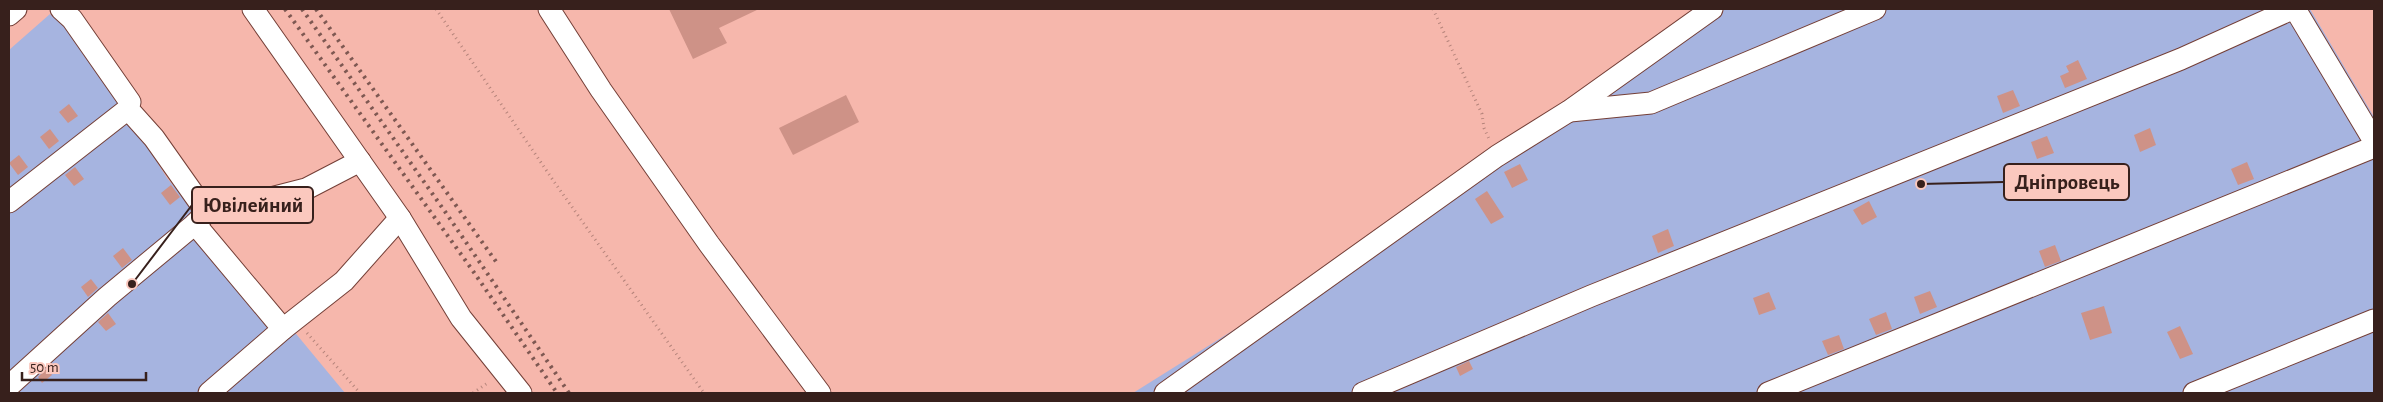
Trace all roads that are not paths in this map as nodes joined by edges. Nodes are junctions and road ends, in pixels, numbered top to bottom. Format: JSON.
{"nodes":[{"id":1,"x":16,"y":9,"type":"edge"},
{"id":2,"x":61,"y":9,"type":"edge"},
{"id":3,"x":253,"y":9,"type":"edge"},
{"id":4,"x":1712,"y":9,"type":"edge"},
{"id":5,"x":1875,"y":9,"type":"edge"},
{"id":6,"x":2294,"y":9,"type":"edge"},
{"id":7,"x":557,"y":11,"type":"edge"},
{"id":8,"x":9,"y":15,"type":"edge"},
{"id":9,"x":128,"y":109,"type":"junction"},
{"id":10,"x":1569,"y":111,"type":"junction"},
{"id":11,"x":2374,"y":141,"type":"edge"},
{"id":12,"x":2374,"y":147,"type":"edge"},
{"id":13,"x":360,"y":160,"type":"junction"},
{"id":14,"x":9,"y":202,"type":"edge"},
{"id":15,"x":400,"y":218,"type":"junction"},
{"id":16,"x":199,"y":220,"type":"junction"},
{"id":17,"x":2374,"y":320,"type":"edge"},
{"id":18,"x":289,"y":324,"type":"junction"},
{"id":19,"x":9,"y":386,"type":"edge"},
{"id":20,"x":209,"y":393,"type":"edge"},
{"id":21,"x":521,"y":393,"type":"edge"},
{"id":22,"x":820,"y":393,"type":"edge"},
{"id":23,"x":1165,"y":393,"type":"edge"},
{"id":24,"x":1363,"y":393,"type":"edge"},
{"id":25,"x":1768,"y":393,"type":"edge"},
{"id":26,"x":2194,"y":393,"type":"edge"}],
"edges":[{"from":1,"to":8,"type":"street"},
{"from":2,"to":9,"type":"street"},
{"from":3,"to":13,"type":"street"},
{"from":4,"to":10,"type":"street"},
{"from":5,"to":10,"type":"street"},
{"from":6,"to":11,"type":"street"},
{"from":6,"to":24,"type":"street"},
{"from":7,"to":22,"type":"street"},
{"from":9,"to":14,"type":"street"},
{"from":9,"to":16,"type":"street"},
{"from":10,"to":23,"type":"street"},
{"from":12,"to":25,"type":"street"},
{"from":13,"to":15,"type":"street"},
{"from":13,"to":16,"type":"street"},
{"from":15,"to":18,"type":"street"},
{"from":15,"to":21,"type":"street"},
{"from":16,"to":18,"type":"street"},
{"from":16,"to":19,"type":"street"},
{"from":17,"to":26,"type":"street"},
{"from":18,"to":20,"type":"street"}]}
